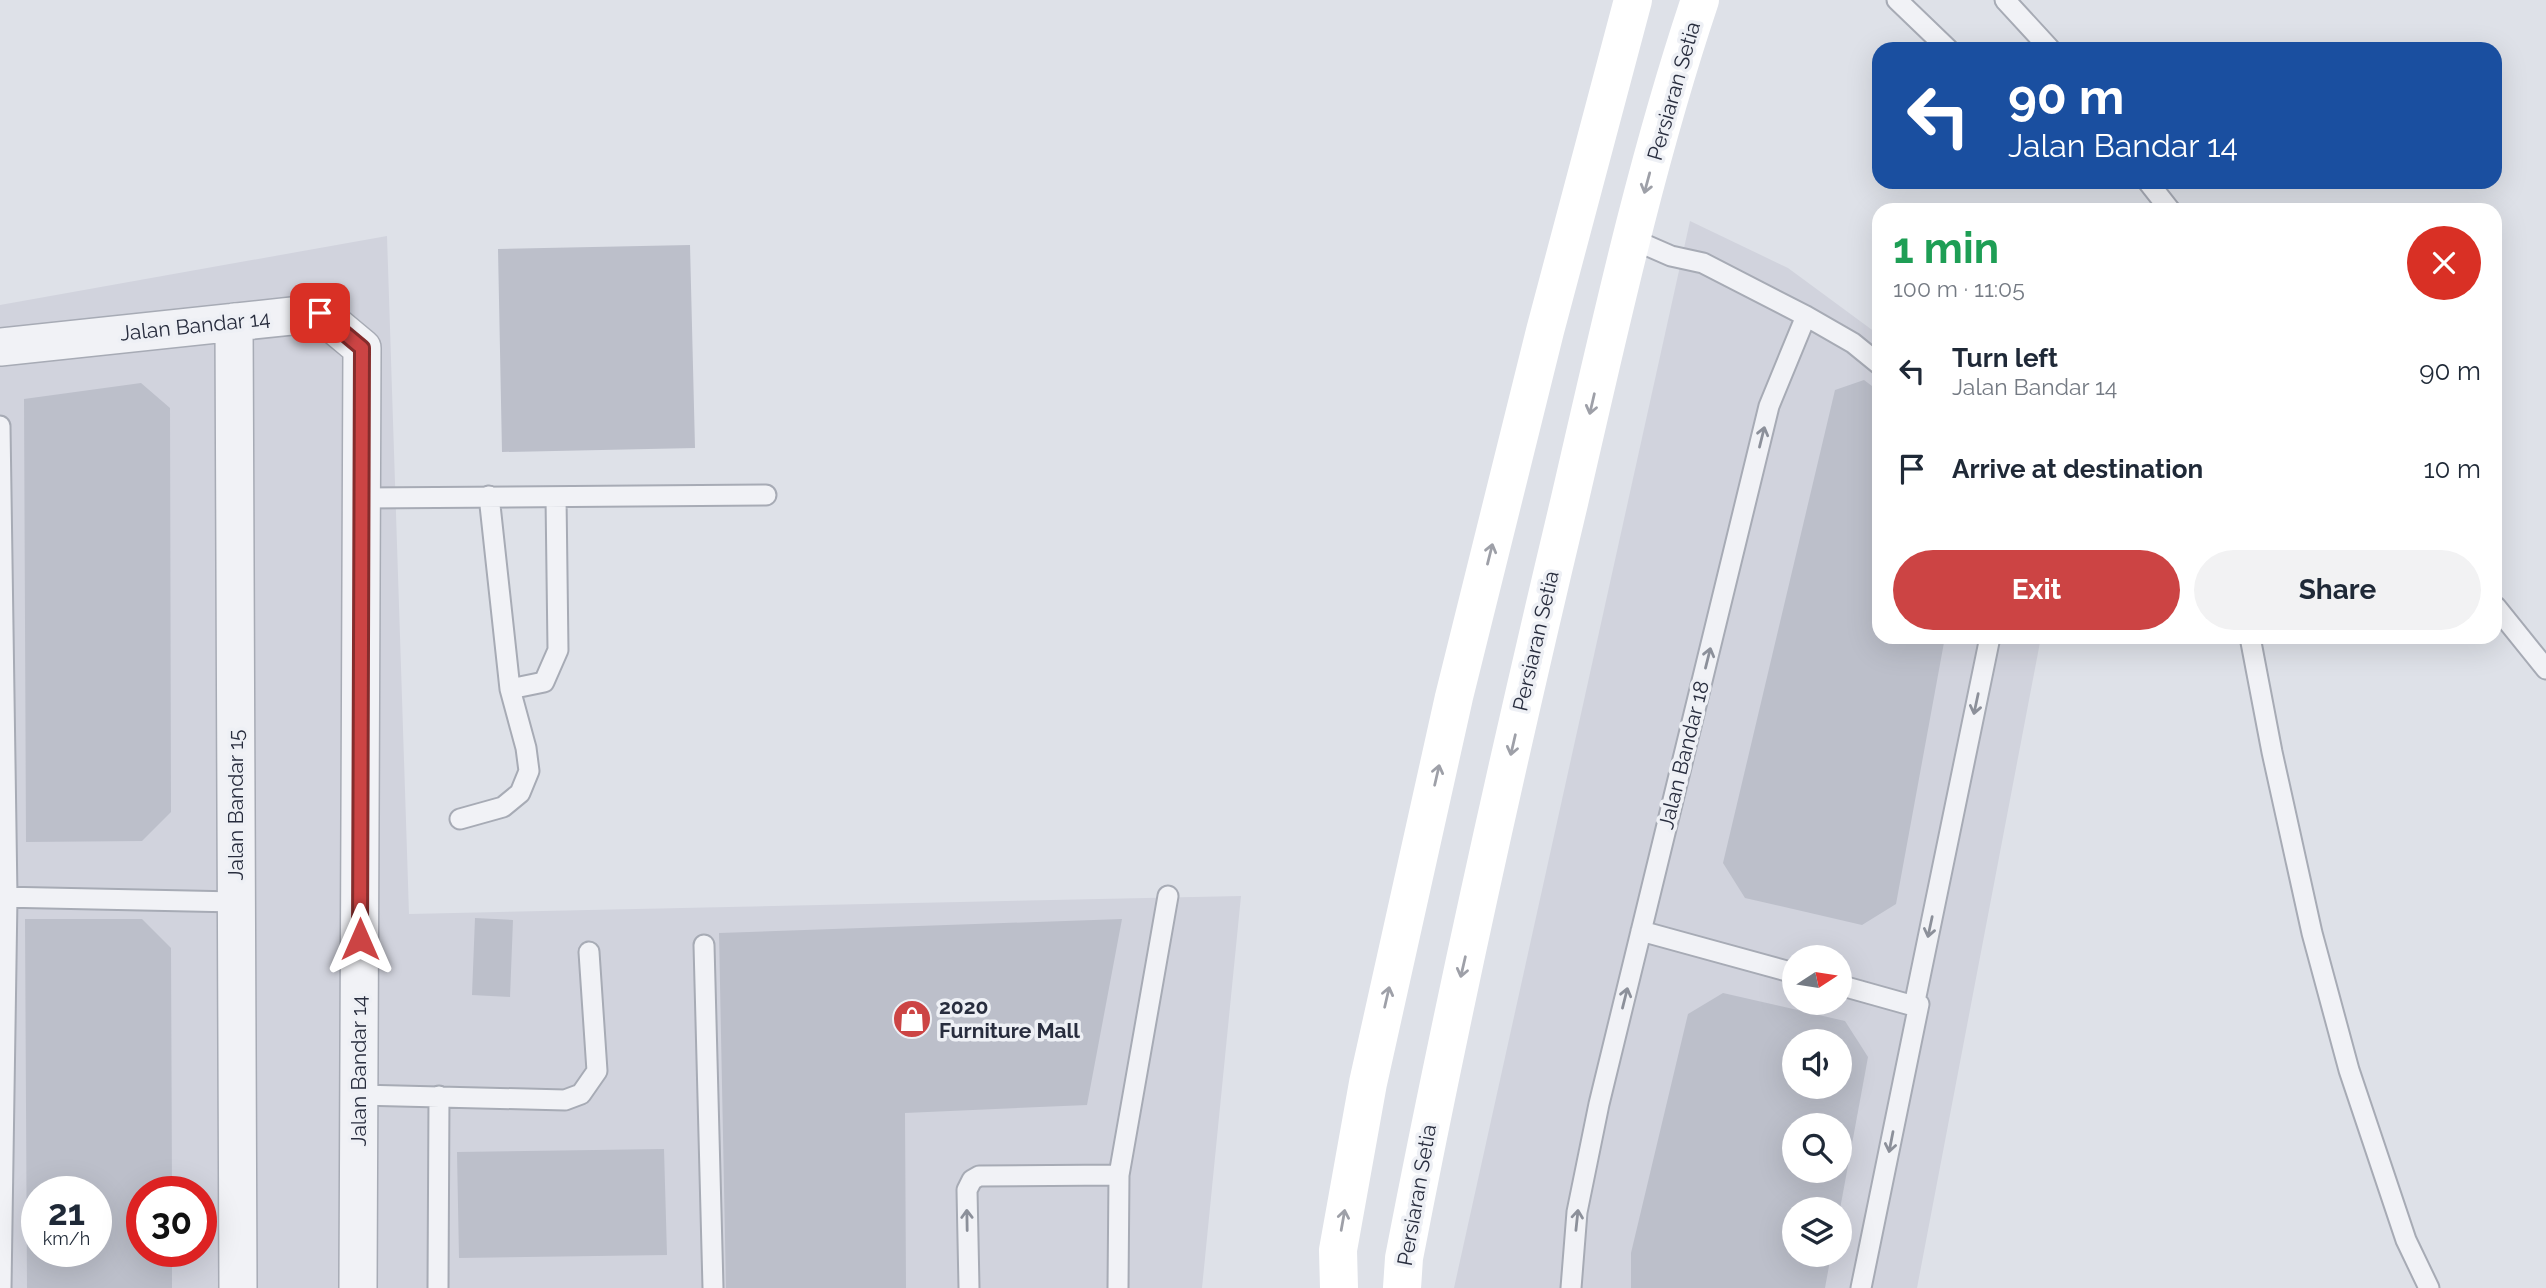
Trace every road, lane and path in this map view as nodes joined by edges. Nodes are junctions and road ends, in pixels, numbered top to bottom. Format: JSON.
{"nodes":[{"id":1,"x":1633,"y":0,"type":"edge"},
{"id":2,"x":1700,"y":0,"type":"edge"},
{"id":3,"x":1897,"y":0,"type":"edge"},
{"id":4,"x":2005,"y":0,"type":"edge"},
{"id":5,"x":1941,"y":42,"type":"edge"},
{"id":6,"x":2043,"y":42,"type":"edge"},
{"id":7,"x":2153,"y":189,"type":"edge"},
{"id":8,"x":2164,"y":203,"type":"edge"},
{"id":9,"x":1632,"y":239,"type":"junction"},
{"id":10,"x":1806,"y":316,"type":"junction"},
{"id":11,"x":234,"y":322,"type":"junction"},
{"id":12,"x":0,"y":347,"type":"edge"},
{"id":13,"x":1872,"y":358,"type":"edge"},
{"id":14,"x":0,"y":426,"type":"edge"},
{"id":15,"x":766,"y":495,"type":"dead end"},
{"id":16,"x":489,"y":496,"type":"junction"},
{"id":17,"x":556,"y":497,"type":"junction"},
{"id":18,"x":362,"y":498,"type":"junction"},
{"id":19,"x":2502,"y":614,"type":"edge"},
{"id":20,"x":1989,"y":644,"type":"edge"},
{"id":21,"x":2251,"y":644,"type":"edge"},
{"id":22,"x":2539,"y":655,"type":"edge"},
{"id":23,"x":2546,"y":669,"type":"edge"},
{"id":24,"x":510,"y":689,"type":"junction"},
{"id":25,"x":460,"y":819,"type":"dead end"},
{"id":26,"x":1168,"y":896,"type":"dead end"},
{"id":27,"x":4,"y":897,"type":"edge"},
{"id":28,"x":236,"y":902,"type":"junction"},
{"id":29,"x":1641,"y":930,"type":"junction"},
{"id":30,"x":704,"y":945,"type":"dead end"},
{"id":31,"x":589,"y":952,"type":"dead end"},
{"id":32,"x":1782,"y":970,"type":"edge"},
{"id":33,"x":1852,"y":989,"type":"edge"},
{"id":34,"x":1914,"y":1006,"type":"junction"},
{"id":35,"x":359,"y":1095,"type":"junction"},
{"id":36,"x":439,"y":1096,"type":"junction"},
{"id":37,"x":1119,"y":1175,"type":"junction"},
{"id":38,"x":1,"y":1288,"type":"edge"},
{"id":39,"x":238,"y":1288,"type":"edge"},
{"id":40,"x":358,"y":1288,"type":"edge"},
{"id":41,"x":438,"y":1288,"type":"edge"},
{"id":42,"x":713,"y":1288,"type":"edge"},
{"id":43,"x":969,"y":1288,"type":"edge"},
{"id":44,"x":1118,"y":1288,"type":"edge"},
{"id":45,"x":1339,"y":1288,"type":"edge"},
{"id":46,"x":1402,"y":1288,"type":"edge"},
{"id":47,"x":1571,"y":1288,"type":"edge"},
{"id":48,"x":1861,"y":1288,"type":"edge"},
{"id":49,"x":2430,"y":1288,"type":"edge"}],
"edges":[{"from":45,"to":1,"type":"street","one_way":true},
{"from":2,"to":9,"type":"street","name":"Persiaran Setia","one_way":true},
{"from":3,"to":5,"type":"lane"},
{"from":4,"to":6,"type":"lane"},
{"from":7,"to":8,"type":"lane"},
{"from":9,"to":10,"type":"lane"},
{"from":9,"to":46,"type":"street","name":"Persiaran Setia","one_way":true},
{"from":10,"to":13,"type":"lane"},
{"from":29,"to":10,"type":"lane","name":"Jalan Bandar 18","one_way":true},
{"from":11,"to":12,"type":"street","name":"Jalan Bandar 14"},
{"from":11,"to":18,"type":"street","name":"Jalan Bandar 14"},
{"from":11,"to":28,"type":"street","name":"Jalan Bandar 15"},
{"from":14,"to":27,"type":"lane"},
{"from":15,"to":17,"type":"lane"},
{"from":16,"to":17,"type":"lane"},
{"from":16,"to":18,"type":"lane"},
{"from":16,"to":24,"type":"lane"},
{"from":17,"to":24,"type":"lane"},
{"from":18,"to":35,"type":"street","name":"Jalan Bandar 14"},
{"from":19,"to":22,"type":"lane"},
{"from":20,"to":34,"type":"lane","one_way":true},
{"from":21,"to":49,"type":"lane"},
{"from":22,"to":23,"type":"lane"},
{"from":24,"to":25,"type":"lane"},
{"from":26,"to":37,"type":"lane"},
{"from":27,"to":28,"type":"lane"},
{"from":27,"to":38,"type":"lane"},
{"from":28,"to":39,"type":"street","name":"Jalan Bandar 15"},
{"from":29,"to":32,"type":"lane"},
{"from":47,"to":29,"type":"lane","name":"Jalan Bandar 18","one_way":true},
{"from":30,"to":42,"type":"lane"},
{"from":31,"to":36,"type":"lane"},
{"from":33,"to":34,"type":"lane"},
{"from":34,"to":48,"type":"lane","one_way":true},
{"from":35,"to":36,"type":"lane"},
{"from":35,"to":40,"type":"street","name":"Jalan Bandar 14"},
{"from":36,"to":41,"type":"lane"},
{"from":43,"to":37,"type":"lane","one_way":true},
{"from":37,"to":44,"type":"lane"}]}
